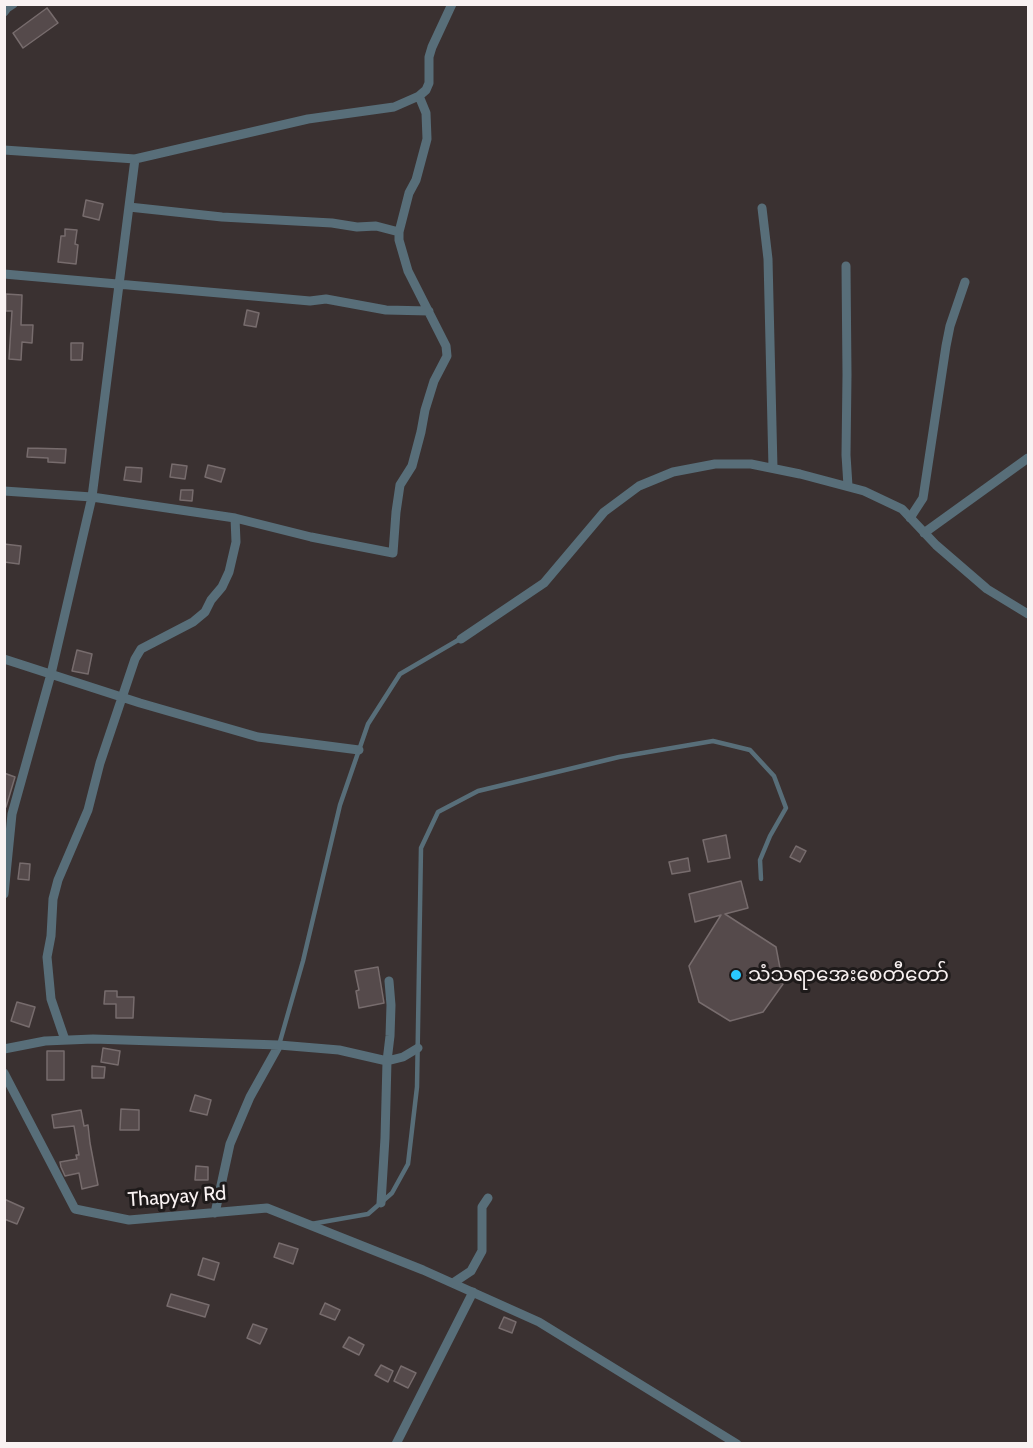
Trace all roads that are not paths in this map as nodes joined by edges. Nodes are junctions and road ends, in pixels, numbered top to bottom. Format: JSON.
{"nodes":[{"id":1,"x":13,"y":4,"type":"edge"},
{"id":2,"x":452,"y":4,"type":"edge"},
{"id":3,"x":4,"y":12,"type":"edge"},
{"id":4,"x":420,"y":96,"type":"junction"},
{"id":5,"x":4,"y":150,"type":"edge"},
{"id":6,"x":135,"y":159,"type":"junction"},
{"id":7,"x":129,"y":207,"type":"junction"},
{"id":8,"x":762,"y":208,"type":"dead end"},
{"id":9,"x":399,"y":232,"type":"junction"},
{"id":10,"x":846,"y":266,"type":"dead end"},
{"id":11,"x":4,"y":274,"type":"edge"},
{"id":12,"x":965,"y":282,"type":"dead end"},
{"id":13,"x":119,"y":284,"type":"junction"},
{"id":14,"x":429,"y":311,"type":"junction"},
{"id":15,"x":1029,"y":458,"type":"edge"},
{"id":16,"x":773,"y":468,"type":"junction"},
{"id":17,"x":848,"y":486,"type":"junction"},
{"id":18,"x":4,"y":491,"type":"edge"},
{"id":19,"x":92,"y":497,"type":"junction"},
{"id":20,"x":235,"y":518,"type":"junction"},
{"id":21,"x":910,"y":518,"type":"junction"},
{"id":22,"x":924,"y":533,"type":"junction"},
{"id":23,"x":1029,"y":614,"type":"edge"},
{"id":24,"x":461,"y":639,"type":"joint"},
{"id":25,"x":4,"y":659,"type":"edge"},
{"id":26,"x":51,"y":674,"type":"junction"},
{"id":27,"x":123,"y":698,"type":"junction"},
{"id":28,"x":359,"y":750,"type":"junction"},
{"id":29,"x":761,"y":879,"type":"dead end"},
{"id":30,"x":5,"y":884,"type":"edge"},
{"id":31,"x":4,"y":894,"type":"edge"},
{"id":32,"x":389,"y":981,"type":"dead end"},
{"id":33,"x":66,"y":1040,"type":"junction"},
{"id":34,"x":279,"y":1045,"type":"junction"},
{"id":35,"x":418,"y":1048,"type":"junction"},
{"id":36,"x":4,"y":1049,"type":"edge"},
{"id":37,"x":387,"y":1061,"type":"junction"},
{"id":38,"x":4,"y":1073,"type":"edge"},
{"id":39,"x":488,"y":1198,"type":"dead end"},
{"id":40,"x":381,"y":1203,"type":"junction"},
{"id":41,"x":215,"y":1213,"type":"junction"},
{"id":42,"x":309,"y":1225,"type":"junction"},
{"id":43,"x":453,"y":1283,"type":"junction"},
{"id":44,"x":473,"y":1292,"type":"junction"},
{"id":45,"x":396,"y":1443,"type":"edge"},
{"id":46,"x":737,"y":1443,"type":"edge"}],
"edges":[{"from":1,"to":3,"type":"street"},
{"from":2,"to":4,"type":"street"},
{"from":4,"to":6,"type":"street"},
{"from":4,"to":9,"type":"street"},
{"from":5,"to":6,"type":"street"},
{"from":6,"to":7,"type":"street"},
{"from":7,"to":9,"type":"street"},
{"from":7,"to":13,"type":"street"},
{"from":8,"to":16,"type":"street"},
{"from":9,"to":14,"type":"street"},
{"from":10,"to":17,"type":"street"},
{"from":11,"to":13,"type":"street"},
{"from":12,"to":21,"type":"street"},
{"from":13,"to":14,"type":"street"},
{"from":13,"to":19,"type":"street"},
{"from":14,"to":20,"type":"street"},
{"from":15,"to":22,"type":"street"},
{"from":16,"to":17,"type":"street"},
{"from":16,"to":24,"type":"street"},
{"from":17,"to":21,"type":"street"},
{"from":18,"to":19,"type":"street"},
{"from":19,"to":20,"type":"street"},
{"from":19,"to":26,"type":"street"},
{"from":20,"to":27,"type":"street"},
{"from":21,"to":22,"type":"street"},
{"from":22,"to":23,"type":"street"},
{"from":24,"to":28,"type":"lane"},
{"from":25,"to":26,"type":"street"},
{"from":26,"to":27,"type":"street"},
{"from":26,"to":30,"type":"street"},
{"from":27,"to":28,"type":"street"},
{"from":27,"to":33,"type":"street"},
{"from":28,"to":34,"type":"lane"},
{"from":29,"to":35,"type":"lane"},
{"from":30,"to":31,"type":"street"},
{"from":32,"to":37,"type":"street"},
{"from":33,"to":34,"type":"street"},
{"from":33,"to":36,"type":"street"},
{"from":34,"to":37,"type":"street"},
{"from":34,"to":41,"type":"street"},
{"from":35,"to":37,"type":"street"},
{"from":35,"to":40,"type":"lane"},
{"from":37,"to":40,"type":"street"},
{"from":38,"to":41,"type":"street","name":"Thapyay Rd"},
{"from":39,"to":43,"type":"street"},
{"from":40,"to":42,"type":"lane"},
{"from":41,"to":42,"type":"street","name":"Thapyay Rd"},
{"from":42,"to":43,"type":"street","name":"Thapyay Rd"},
{"from":43,"to":44,"type":"street","name":"Thapyay Rd"},
{"from":44,"to":45,"type":"street"},
{"from":44,"to":46,"type":"street","name":"Thapyay Rd"}]}
